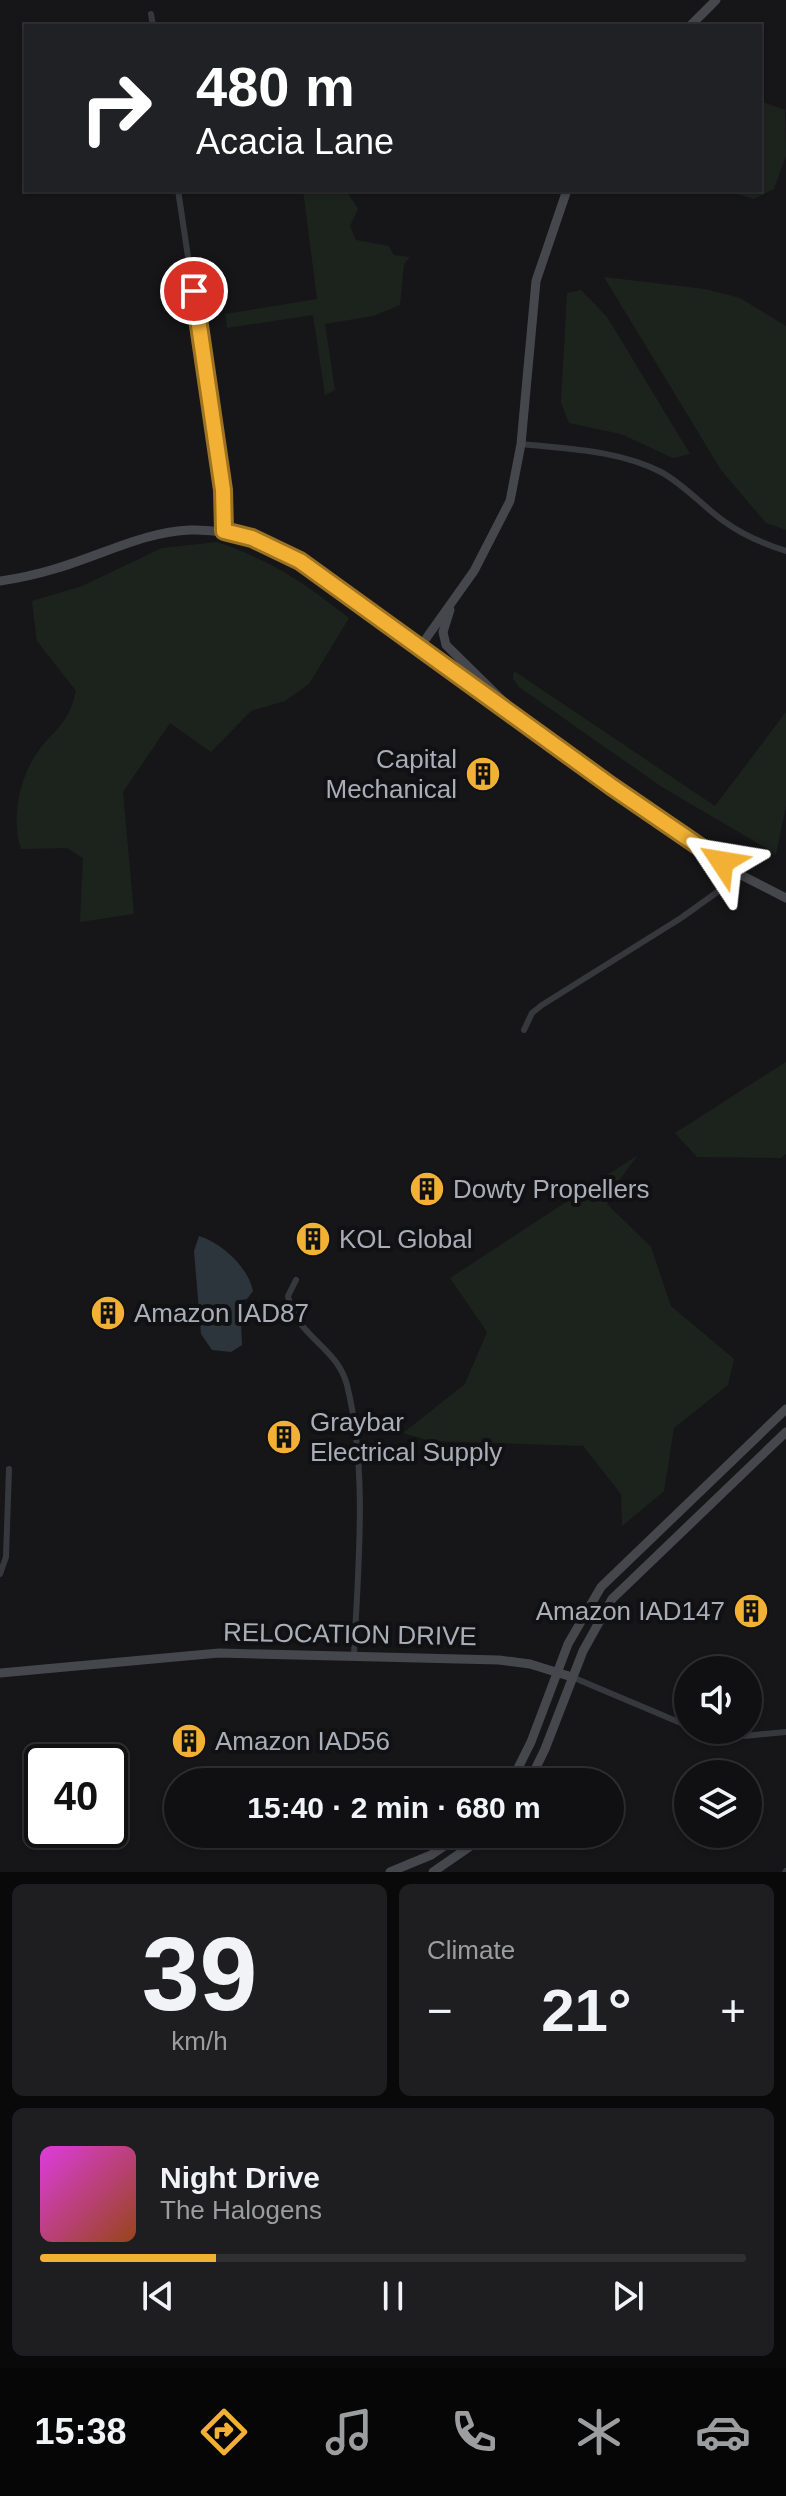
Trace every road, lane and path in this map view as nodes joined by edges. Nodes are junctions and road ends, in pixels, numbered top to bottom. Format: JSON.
{"nodes":[{"id":1,"x":716,"y":0,"type":"edge"},
{"id":2,"x":151,"y":14,"type":"dead end"},
{"id":3,"x":153,"y":24,"type":"edge"},
{"id":4,"x":692,"y":24,"type":"edge"},
{"id":5,"x":178,"y":192,"type":"edge"},
{"id":6,"x":566,"y":192,"type":"edge"},
{"id":7,"x":521,"y":444,"type":"junction"},
{"id":8,"x":224,"y":531,"type":"junction"},
{"id":9,"x":786,"y":551,"type":"edge"},
{"id":10,"x":0,"y":581,"type":"edge"},
{"id":11,"x":452,"y":602,"type":"junction"},
{"id":12,"x":420,"y":647,"type":"junction"},
{"id":13,"x":532,"y":729,"type":"junction"},
{"id":14,"x":741,"y":875,"type":"junction"},
{"id":15,"x":786,"y":898,"type":"edge"},
{"id":16,"x":524,"y":1030,"type":"dead end"},
{"id":17,"x":296,"y":1280,"type":"dead end"},
{"id":18,"x":786,"y":1409,"type":"edge"},
{"id":19,"x":786,"y":1432,"type":"edge"},
{"id":20,"x":9,"y":1469,"type":"dead end"},
{"id":21,"x":0,"y":1574,"type":"edge"},
{"id":22,"x":354,"y":1654,"type":"junction"},
{"id":23,"x":557,"y":1672,"type":"junction"},
{"id":24,"x":0,"y":1673,"type":"edge"},
{"id":25,"x":572,"y":1677,"type":"junction"},
{"id":26,"x":674,"y":1720,"type":"edge"},
{"id":27,"x":786,"y":1732,"type":"edge"},
{"id":28,"x":762,"y":1734,"type":"edge"},
{"id":29,"x":518,"y":1768,"type":"edge"},
{"id":30,"x":536,"y":1768,"type":"edge"},
{"id":31,"x":441,"y":1848,"type":"edge"},
{"id":32,"x":468,"y":1848,"type":"edge"},
{"id":33,"x":390,"y":1872,"type":"edge"},
{"id":34,"x":433,"y":1872,"type":"edge"}],
"edges":[{"from":1,"to":4,"type":"street"},
{"from":2,"to":3,"type":"street"},
{"from":5,"to":8,"type":"street"},
{"from":6,"to":7,"type":"street"},
{"from":7,"to":9,"type":"street"},
{"from":7,"to":11,"type":"street"},
{"from":8,"to":10,"type":"street"},
{"from":8,"to":12,"type":"street"},
{"from":11,"to":12,"type":"street"},
{"from":11,"to":13,"type":"street"},
{"from":12,"to":13,"type":"street"},
{"from":13,"to":14,"type":"street"},
{"from":14,"to":15,"type":"street"},
{"from":14,"to":16,"type":"street"},
{"from":17,"to":22,"type":"street"},
{"from":18,"to":23,"type":"street"},
{"from":19,"to":25,"type":"street"},
{"from":20,"to":21,"type":"street"},
{"from":22,"to":23,"type":"street","name":"RELOCATION DRIVE"},
{"from":22,"to":24,"type":"street","name":"RELOCATION DRIVE"},
{"from":23,"to":25,"type":"street","name":"RELOCATION DRIVE"},
{"from":23,"to":29,"type":"street"},
{"from":25,"to":26,"type":"street","name":"RELOCATION DRIVE"},
{"from":25,"to":30,"type":"street"},
{"from":27,"to":28,"type":"street"},
{"from":31,"to":33,"type":"street"},
{"from":32,"to":34,"type":"street"}]}
